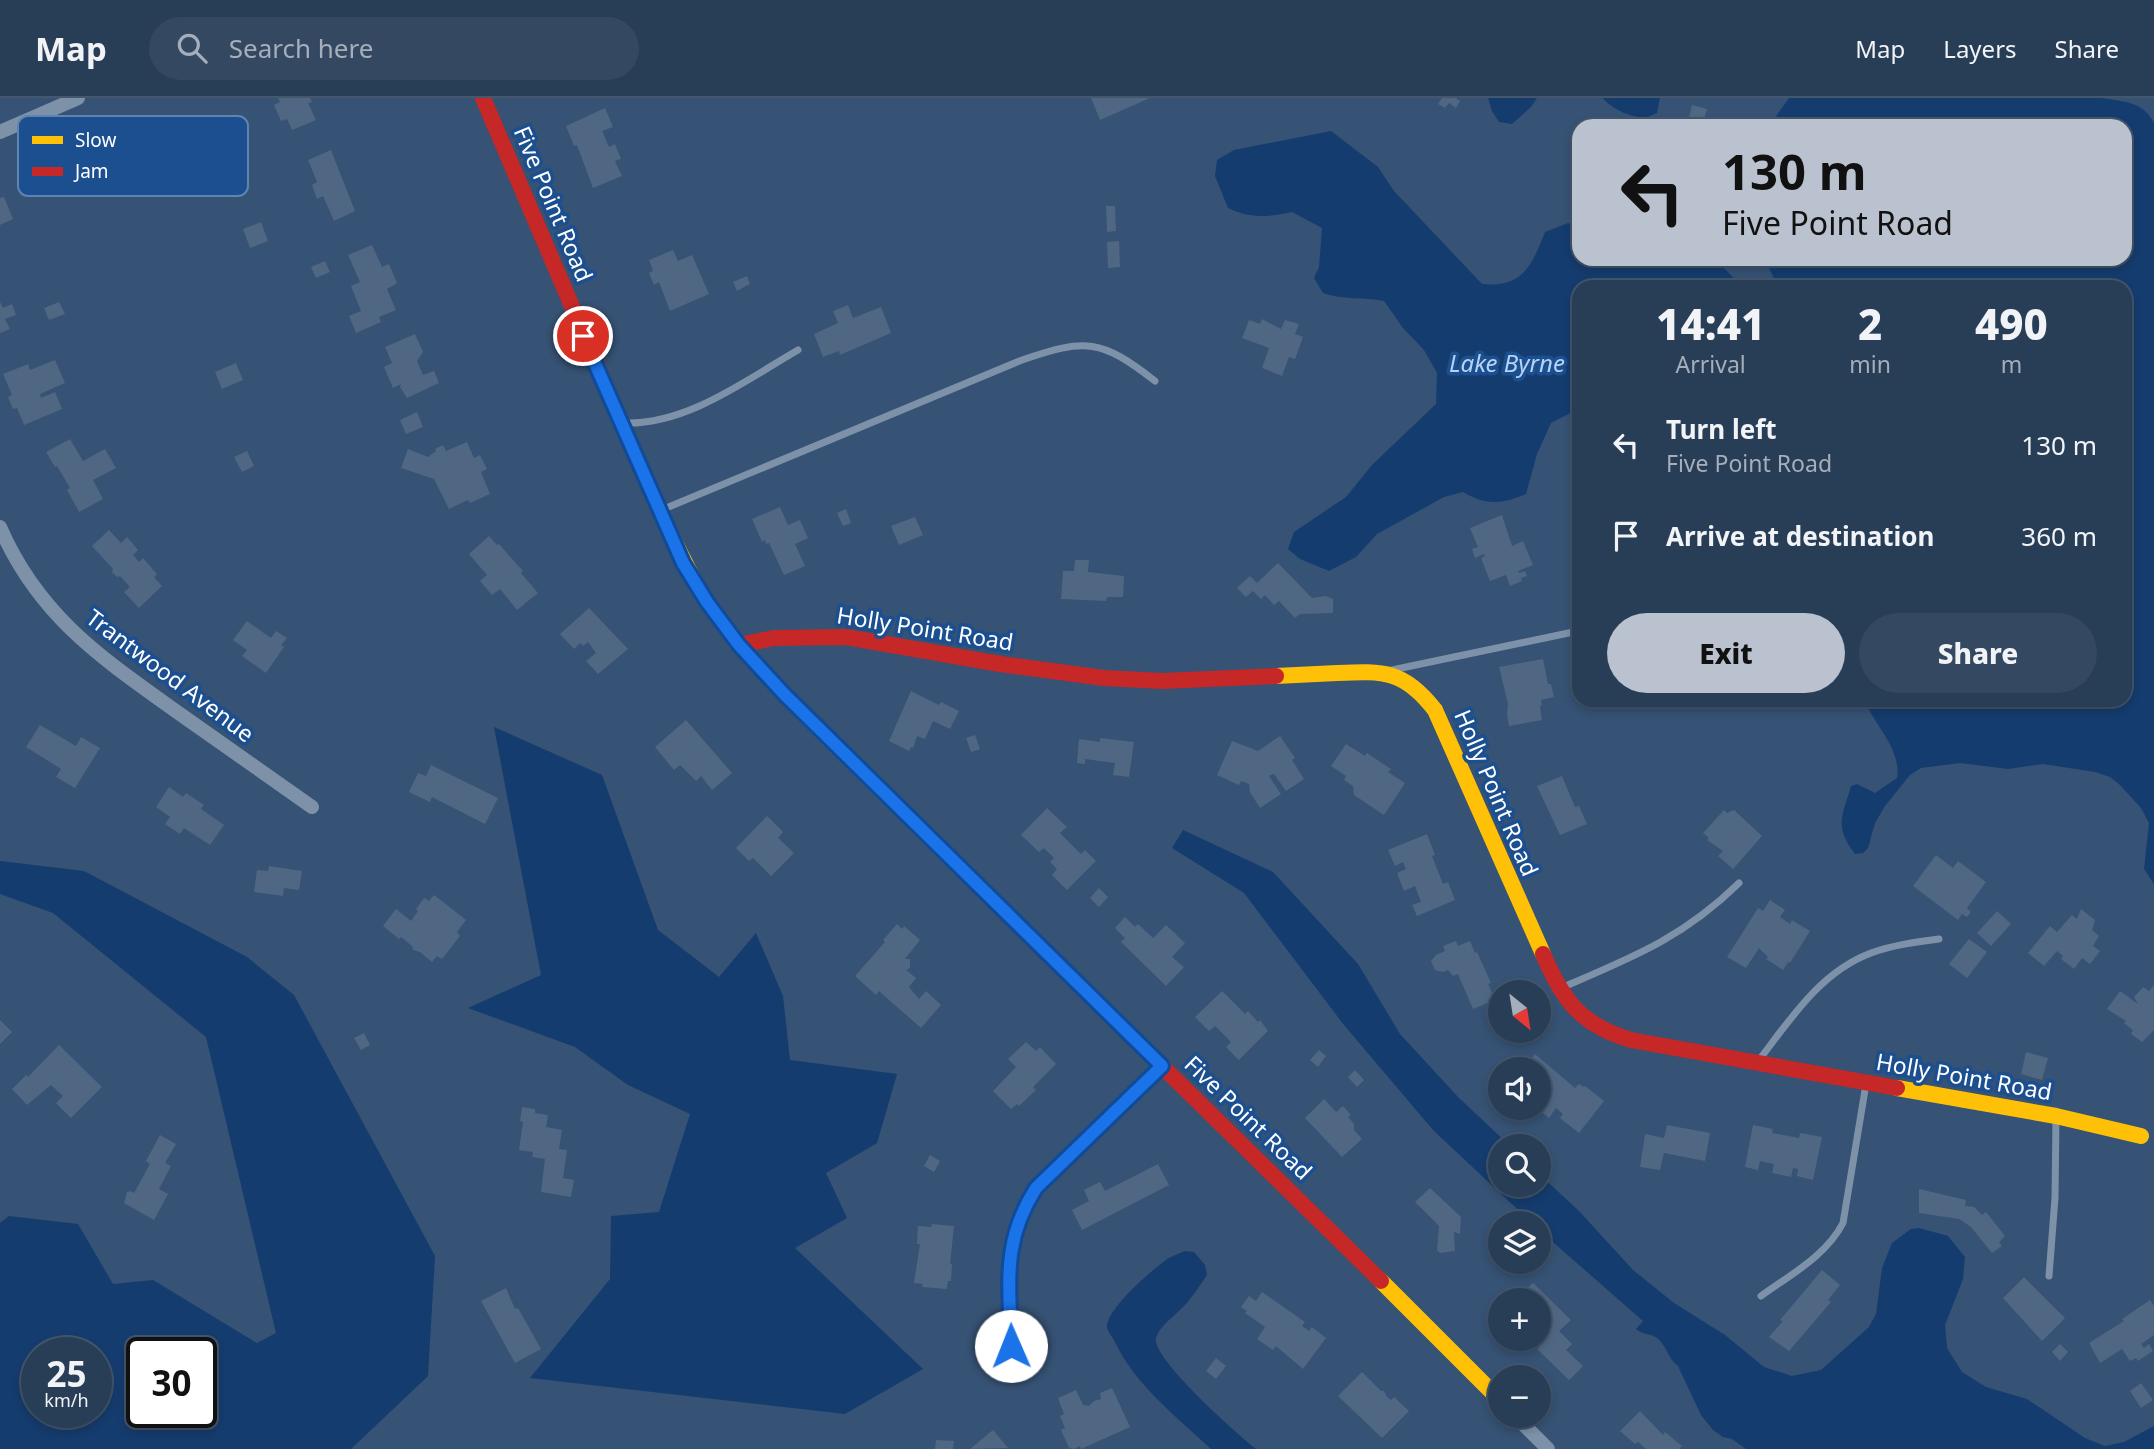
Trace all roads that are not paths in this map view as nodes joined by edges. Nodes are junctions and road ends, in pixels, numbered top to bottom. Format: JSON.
{"nodes":[{"id":1,"x":78,"y":98,"type":"edge"},
{"id":2,"x":483,"y":98,"type":"edge"},
{"id":3,"x":37,"y":116,"type":"edge"},
{"id":4,"x":18,"y":124,"type":"edge"},
{"id":5,"x":0,"y":132,"type":"edge"},
{"id":6,"x":798,"y":349,"type":"dead end"},
{"id":7,"x":1155,"y":381,"type":"dead end"},
{"id":8,"x":620,"y":423,"type":"junction"},
{"id":9,"x":659,"y":511,"type":"junction"},
{"id":10,"x":0,"y":527,"type":"edge"},
{"id":11,"x":1572,"y":632,"type":"edge"},
{"id":12,"x":739,"y":645,"type":"junction"},
{"id":13,"x":1381,"y":672,"type":"junction"},
{"id":14,"x":312,"y":807,"type":"dead end"},
{"id":15,"x":1739,"y":883,"type":"dead end"},
{"id":16,"x":1939,"y":939,"type":"dead end"},
{"id":17,"x":1560,"y":989,"type":"junction"},
{"id":18,"x":1756,"y":1063,"type":"junction"},
{"id":19,"x":1162,"y":1066,"type":"junction"},
{"id":20,"x":1866,"y":1083,"type":"junction"},
{"id":21,"x":2056,"y":1116,"type":"junction"},
{"id":22,"x":2141,"y":1136,"type":"dead end"},
{"id":23,"x":2049,"y":1276,"type":"dead end"},
{"id":24,"x":1761,"y":1296,"type":"dead end"},
{"id":25,"x":1011,"y":1346,"type":"dead end"},
{"id":26,"x":1488,"y":1388,"type":"edge"},
{"id":27,"x":1528,"y":1428,"type":"edge"},
{"id":28,"x":1548,"y":1449,"type":"edge"}],
"edges":[{"from":1,"to":3,"type":"street"},
{"from":2,"to":8,"type":"street","name":"Five Point Road"},
{"from":4,"to":5,"type":"street"},
{"from":6,"to":8,"type":"lane"},
{"from":7,"to":9,"type":"lane"},
{"from":8,"to":9,"type":"street","name":"Five Point Road"},
{"from":9,"to":12,"type":"street","name":"Five Point Road"},
{"from":10,"to":14,"type":"street","name":"Trantwood Avenue"},
{"from":11,"to":13,"type":"lane"},
{"from":12,"to":13,"type":"street","name":"Holly Point Road"},
{"from":12,"to":19,"type":"street","name":"Five Point Road"},
{"from":13,"to":17,"type":"street","name":"Holly Point Road"},
{"from":15,"to":17,"type":"lane"},
{"from":16,"to":18,"type":"lane"},
{"from":17,"to":18,"type":"street","name":"Holly Point Road"},
{"from":18,"to":20,"type":"street","name":"Holly Point Road"},
{"from":19,"to":25,"type":"street"},
{"from":19,"to":26,"type":"street","name":"Five Point Road"},
{"from":20,"to":21,"type":"street","name":"Holly Point Road"},
{"from":20,"to":24,"type":"lane"},
{"from":21,"to":22,"type":"street","name":"Holly Point Road"},
{"from":21,"to":23,"type":"lane"},
{"from":27,"to":28,"type":"street"}]}
